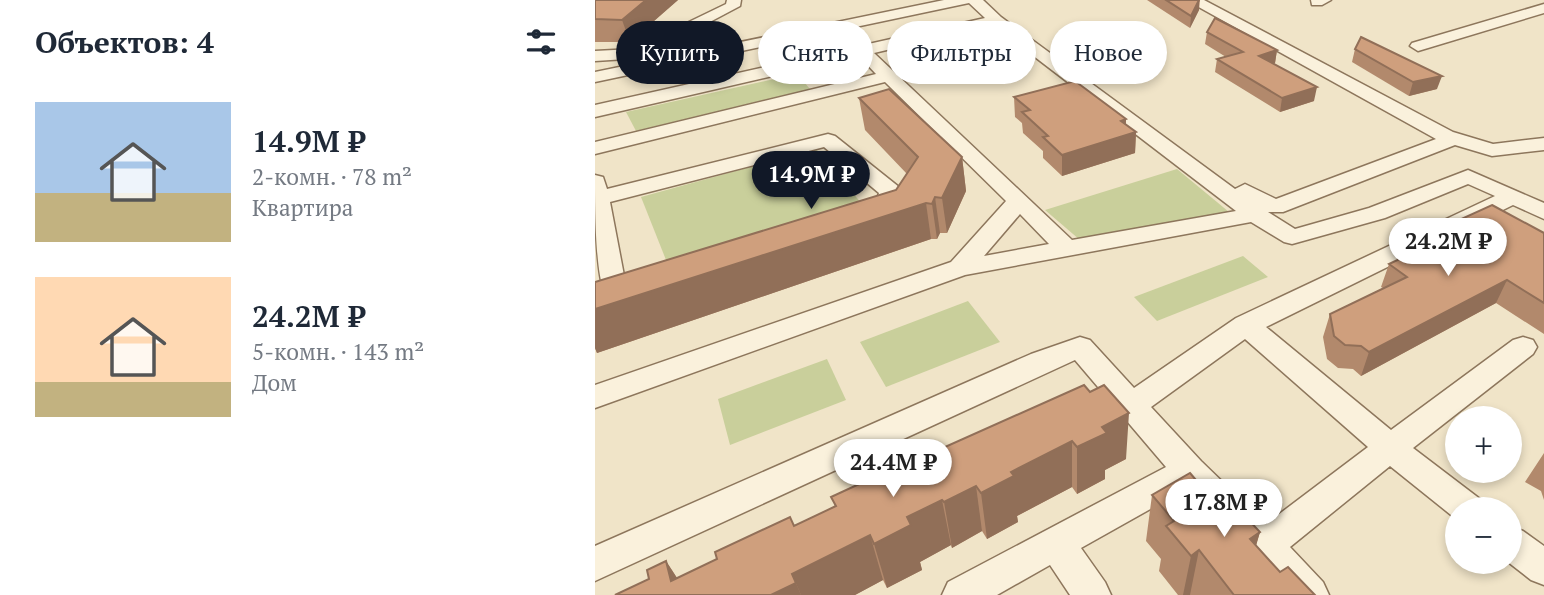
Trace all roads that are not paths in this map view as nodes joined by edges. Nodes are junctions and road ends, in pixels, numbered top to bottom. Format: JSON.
{"nodes":[{"id":1,"x":734,"y":0,"type":"edge"},
{"id":2,"x":965,"y":0,"type":"edge"},
{"id":3,"x":974,"y":0,"type":"edge"},
{"id":4,"x":988,"y":0,"type":"edge"},
{"id":5,"x":1193,"y":0,"type":"edge"},
{"id":6,"x":1544,"y":8,"type":"edge"},
{"id":7,"x":996,"y":20,"type":"junction"},
{"id":8,"x":704,"y":21,"type":"edge"},
{"id":9,"x":1418,"y":46,"type":"dead end"},
{"id":10,"x":744,"y":47,"type":"edge"},
{"id":11,"x":873,"y":48,"type":"edge"},
{"id":12,"x":616,"y":55,"type":"edge"},
{"id":13,"x":595,"y":56,"type":"edge"},
{"id":14,"x":873,"y":61,"type":"edge"},
{"id":15,"x":616,"y":73,"type":"edge"},
{"id":16,"x":758,"y":74,"type":"edge"},
{"id":17,"x":887,"y":76,"type":"joint"},
{"id":18,"x":595,"y":77,"type":"edge"},
{"id":19,"x":895,"y":84,"type":"edge"},
{"id":20,"x":595,"y":111,"type":"edge"},
{"id":21,"x":1453,"y":139,"type":"junction"},
{"id":22,"x":1544,"y":144,"type":"edge"},
{"id":23,"x":595,"y":148,"type":"edge"},
{"id":24,"x":597,"y":190,"type":"edge"},
{"id":25,"x":1513,"y":196,"type":"junction"},
{"id":26,"x":1019,"y":201,"type":"junction"},
{"id":27,"x":1544,"y":212,"type":"edge"},
{"id":28,"x":1255,"y":214,"type":"junction"},
{"id":29,"x":846,"y":220,"type":"edge"},
{"id":30,"x":1068,"y":250,"type":"junction"},
{"id":31,"x":960,"y":268,"type":"junction"},
{"id":32,"x":639,"y":279,"type":"edge"},
{"id":33,"x":604,"y":289,"type":"edge"},
{"id":34,"x":1246,"y":325,"type":"junction"},
{"id":35,"x":1523,"y":347,"type":"dead end"},
{"id":36,"x":595,"y":397,"type":"edge"},
{"id":37,"x":1131,"y":406,"type":"junction"},
{"id":38,"x":1390,"y":449,"type":"junction"},
{"id":39,"x":1189,"y":471,"type":"junction"},
{"id":40,"x":1452,"y":497,"type":"edge"},
{"id":41,"x":1056,"y":543,"type":"junction"},
{"id":42,"x":1265,"y":546,"type":"junction"},
{"id":43,"x":1522,"y":551,"type":"edge"},
{"id":44,"x":595,"y":564,"type":"edge"},
{"id":45,"x":1544,"y":568,"type":"edge"},
{"id":46,"x":961,"y":595,"type":"edge"},
{"id":47,"x":1092,"y":595,"type":"edge"},
{"id":48,"x":1310,"y":595,"type":"edge"}],
"edges":[{"from":1,"to":8,"type":"lane"},
{"from":2,"to":10,"type":"street"},
{"from":3,"to":7,"type":"street"},
{"from":4,"to":21,"type":"street"},
{"from":5,"to":21,"type":"street"},
{"from":6,"to":9,"type":"street"},
{"from":7,"to":11,"type":"lane"},
{"from":7,"to":28,"type":"street"},
{"from":12,"to":13,"type":"street"},
{"from":14,"to":17,"type":"lane"},
{"from":15,"to":18,"type":"street"},
{"from":16,"to":20,"type":"lane"},
{"from":17,"to":23,"type":"street"},
{"from":19,"to":26,"type":"lane"},
{"from":21,"to":22,"type":"street"},
{"from":24,"to":29,"type":"street"},
{"from":24,"to":33,"type":"street"},
{"from":25,"to":27,"type":"street"},
{"from":25,"to":28,"type":"street"},
{"from":25,"to":34,"type":"street"},
{"from":26,"to":30,"type":"street"},
{"from":26,"to":31,"type":"lane"},
{"from":28,"to":30,"type":"street"},
{"from":30,"to":31,"type":"street"},
{"from":31,"to":36,"type":"street"},
{"from":32,"to":33,"type":"street"},
{"from":34,"to":37,"type":"street"},
{"from":34,"to":38,"type":"street"},
{"from":35,"to":38,"type":"street"},
{"from":37,"to":39,"type":"street"},
{"from":37,"to":44,"type":"street"},
{"from":38,"to":40,"type":"street"},
{"from":38,"to":42,"type":"street"},
{"from":39,"to":41,"type":"street"},
{"from":39,"to":42,"type":"street"},
{"from":41,"to":46,"type":"street"},
{"from":41,"to":47,"type":"street"},
{"from":42,"to":48,"type":"street"},
{"from":43,"to":45,"type":"street"}]}
